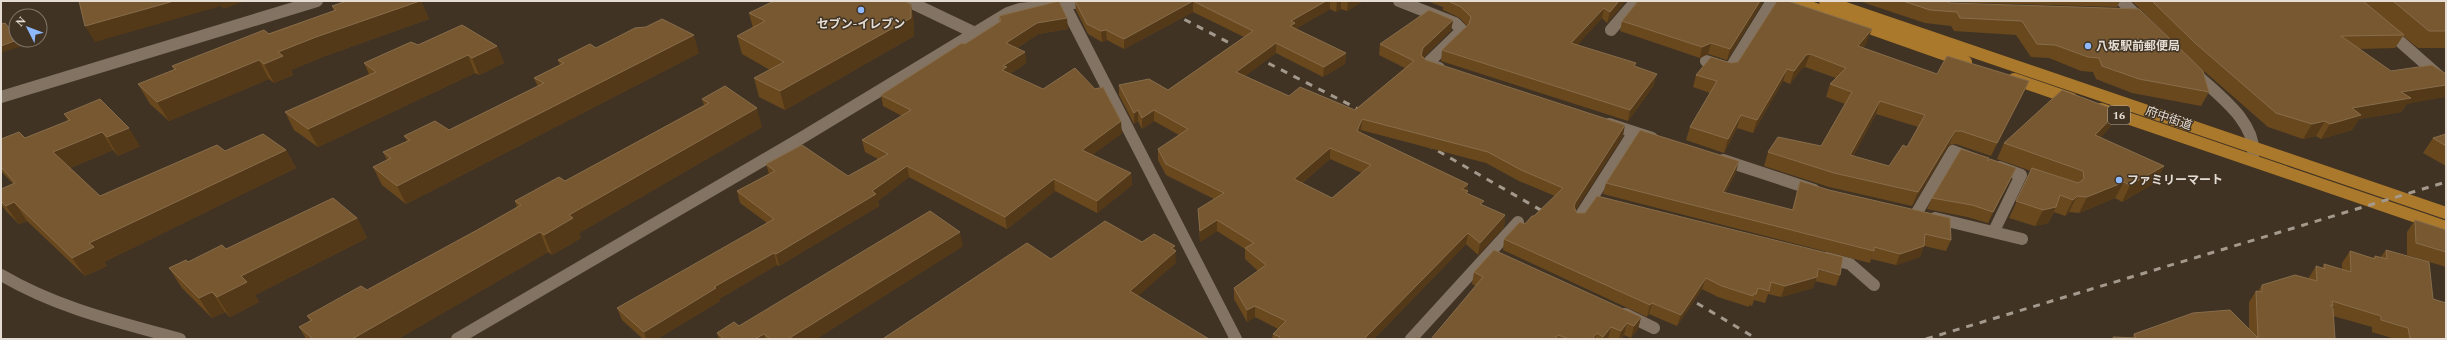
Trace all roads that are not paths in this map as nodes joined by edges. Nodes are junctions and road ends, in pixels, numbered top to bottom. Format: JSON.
{"nodes":[{"id":1,"x":317,"y":1,"type":"edge"},
{"id":2,"x":908,"y":1,"type":"edge"},
{"id":3,"x":1092,"y":1,"type":"edge"},
{"id":4,"x":1399,"y":1,"type":"edge"},
{"id":5,"x":1636,"y":1,"type":"edge"},
{"id":6,"x":1772,"y":1,"type":"edge"},
{"id":7,"x":1793,"y":1,"type":"edge"},
{"id":8,"x":1826,"y":1,"type":"edge"},
{"id":9,"x":2122,"y":1,"type":"edge"},
{"id":10,"x":1064,"y":4,"type":"junction"},
{"id":11,"x":2120,"y":14,"type":"edge"},
{"id":12,"x":2136,"y":15,"type":"junction"},
{"id":13,"x":2147,"y":25,"type":"edge"},
{"id":14,"x":2382,"y":26,"type":"edge"},
{"id":15,"x":1611,"y":30,"type":"dead end"},
{"id":16,"x":975,"y":33,"type":"junction"},
{"id":17,"x":1706,"y":61,"type":"edge"},
{"id":18,"x":1980,"y":67,"type":"edge"},
{"id":19,"x":2190,"y":68,"type":"edge"},
{"id":20,"x":1449,"y":72,"type":"edge"},
{"id":21,"x":2003,"y":75,"type":"edge"},
{"id":22,"x":2446,"y":82,"type":"edge"},
{"id":23,"x":1,"y":97,"type":"edge"},
{"id":24,"x":1598,"y":120,"type":"edge"},
{"id":25,"x":1634,"y":132,"type":"junction"},
{"id":26,"x":1663,"y":141,"type":"edge"},
{"id":27,"x":2256,"y":148,"type":"junction"},
{"id":28,"x":1708,"y":156,"type":"edge"},
{"id":29,"x":2252,"y":160,"type":"junction"},
{"id":30,"x":2021,"y":175,"type":"junction"},
{"id":31,"x":2035,"y":180,"type":"edge"},
{"id":32,"x":1827,"y":194,"type":"edge"},
{"id":33,"x":1591,"y":199,"type":"junction"},
{"id":34,"x":1606,"y":203,"type":"edge"},
{"id":35,"x":1902,"y":210,"type":"edge"},
{"id":36,"x":2446,"y":213,"type":"edge"},
{"id":37,"x":1916,"y":214,"type":"junction"},
{"id":38,"x":1579,"y":218,"type":"edge"},
{"id":39,"x":1518,"y":222,"type":"edge"},
{"id":40,"x":2446,"y":227,"type":"edge"},
{"id":41,"x":1994,"y":231,"type":"junction"},
{"id":42,"x":2022,"y":238,"type":"dead end"},
{"id":43,"x":1491,"y":253,"type":"junction"},
{"id":44,"x":1812,"y":254,"type":"edge"},
{"id":45,"x":1505,"y":259,"type":"edge"},
{"id":46,"x":1,"y":275,"type":"edge"},
{"id":47,"x":1874,"y":284,"type":"dead end"},
{"id":48,"x":1612,"y":308,"type":"edge"},
{"id":49,"x":1654,"y":328,"type":"dead end"},
{"id":50,"x":180,"y":339,"type":"edge"},
{"id":51,"x":457,"y":339,"type":"edge"},
{"id":52,"x":1236,"y":339,"type":"edge"},
{"id":53,"x":1411,"y":339,"type":"edge"}],
"edges":[{"from":1,"to":23,"type":"street"},
{"from":2,"to":16,"type":"street"},
{"from":3,"to":10,"type":"street"},
{"from":4,"to":20,"type":"street"},
{"from":5,"to":15,"type":"street"},
{"from":6,"to":17,"type":"street"},
{"from":7,"to":18,"type":"main road"},
{"from":8,"to":27,"type":"main road","name":"府中街道","number":"16"},
{"from":9,"to":12,"type":"street"},
{"from":10,"to":16,"type":"street"},
{"from":10,"to":52,"type":"street"},
{"from":11,"to":12,"type":"street"},
{"from":12,"to":13,"type":"street"},
{"from":14,"to":22,"type":"street"},
{"from":16,"to":51,"type":"street"},
{"from":19,"to":27,"type":"street"},
{"from":21,"to":29,"type":"main road","name":"府中街道","number":"16"},
{"from":24,"to":25,"type":"street"},
{"from":25,"to":26,"type":"street"},
{"from":25,"to":33,"type":"street"},
{"from":27,"to":29,"type":"street"},
{"from":27,"to":36,"type":"main road","name":"府中街道","number":"16"},
{"from":28,"to":32,"type":"street"},
{"from":29,"to":40,"type":"main road","name":"府中街道","number":"16"},
{"from":30,"to":31,"type":"street"},
{"from":30,"to":37,"type":"street"},
{"from":30,"to":41,"type":"street"},
{"from":33,"to":34,"type":"street"},
{"from":33,"to":38,"type":"street"},
{"from":35,"to":37,"type":"street"},
{"from":37,"to":41,"type":"street"},
{"from":39,"to":43,"type":"street"},
{"from":41,"to":42,"type":"street"},
{"from":43,"to":45,"type":"street"},
{"from":43,"to":53,"type":"street"},
{"from":44,"to":47,"type":"street"},
{"from":46,"to":50,"type":"street"},
{"from":48,"to":49,"type":"street"}]}
